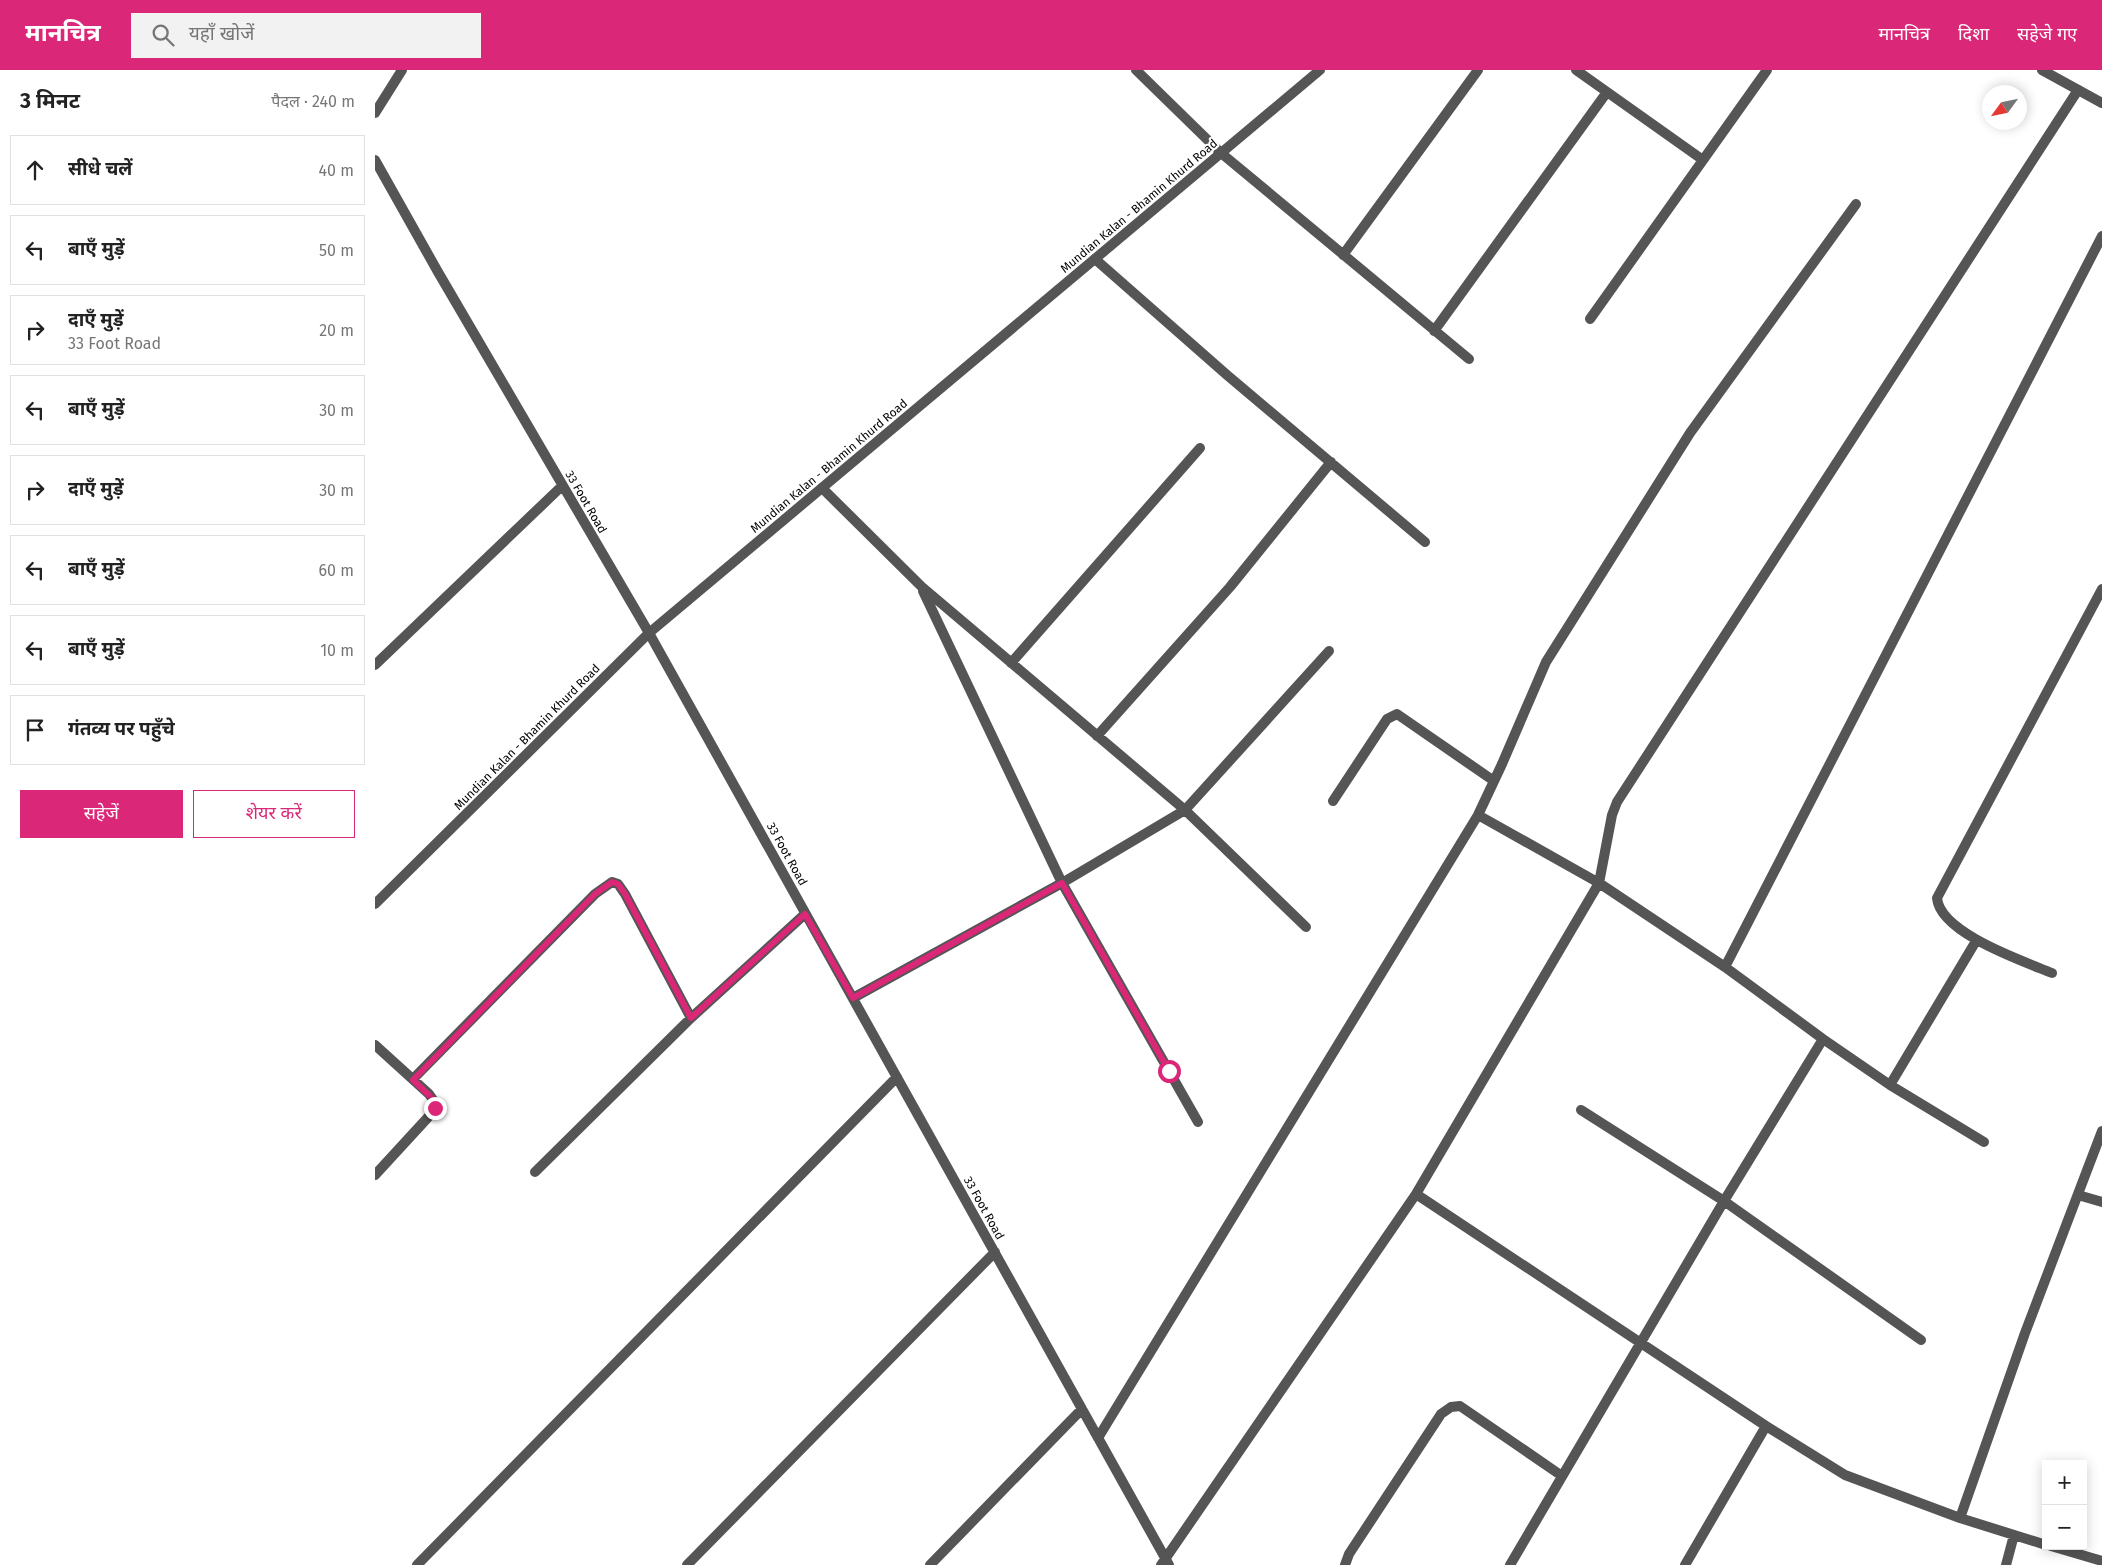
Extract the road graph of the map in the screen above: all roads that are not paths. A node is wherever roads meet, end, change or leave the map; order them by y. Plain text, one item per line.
1 (402, 70) edge
2 (1137, 70) edge
3 (1320, 70) edge
4 (1478, 70) edge
5 (1575, 70) edge
6 (1767, 70) edge
7 (2042, 70) edge
8 (2078, 90) junction
9 (1607, 92) junction
10 (2102, 103) edge
11 (375, 113) edge
12 (1221, 153) junction
13 (375, 160) edge
14 (1703, 160) junction
15 (1856, 204) dead end
16 (2102, 236) edge
17 (1343, 255) junction
18 (1095, 259) junction
19 (1590, 319) dead end
20 (1434, 330) junction
21 (1469, 359) dead end
22 (1200, 448) dead end
23 (1331, 462) junction
24 (562, 486) junction
25 (821, 488) junction
26 (1425, 542) dead end
27 (921, 588) junction
28 (2102, 589) edge
29 (649, 634) junction
30 (1329, 650) dead end
31 (1011, 663) junction
32 (375, 665) edge
33 (1097, 736) junction
34 (1494, 781) junction
35 (1333, 801) dead end
36 (1185, 810) junction
37 (1478, 815) junction
38 (1062, 883) junction
39 (1599, 883) junction
40 (375, 904) edge
41 (805, 914) junction
42 (1306, 927) dead end
43 (1976, 941) junction
44 (1725, 967) junction
45 (2052, 973) dead end
46 (853, 998) junction
47 (691, 1018) junction
48 (1823, 1039) junction
49 (377, 1051) edge
50 (897, 1078) junction
51 (413, 1080) junction
52 (1890, 1085) junction
53 (1581, 1110) dead end
54 (1198, 1122) dead end
55 (2102, 1131) edge
56 (1984, 1142) dead end
57 (535, 1172) dead end
58 (375, 1175) edge
59 (1416, 1194) junction
60 (2078, 1195) junction
61 (1724, 1201) junction
62 (2102, 1202) edge
63 (995, 1252) junction
64 (1921, 1340) dead end
65 (1641, 1342) junction
66 (1082, 1409) junction
67 (1766, 1426) junction
68 (1098, 1438) junction
69 (1563, 1476) junction
70 (1960, 1518) junction
71 (2014, 1535) junction
72 (2042, 1544) edge
73 (2065, 1550) edge
74 (2102, 1561) edge
75 (1165, 1563) edge
76 (417, 1565) edge
77 (687, 1565) edge
78 (929, 1565) edge
79 (1345, 1565) edge
80 (1509, 1565) edge
81 (1685, 1565) edge
82 (2006, 1565) edge

1 - 11 street
2 - 12 street
3 - 12 street, Mundian Kalan - Bhamin Khurd Road
4 - 17 street
5 - 9 street
6 - 14 street
7 - 8 street
8 - 10 street
8 - 39 street
9 - 14 street
9 - 20 street
12 - 17 street
12 - 18 street, Mundian Kalan - Bhamin Khurd Road
13 - 24 street, 33 Foot Road
14 - 19 street
15 - 34 street
16 - 44 street
17 - 20 street
18 - 23 street
18 - 25 street, Mundian Kalan - Bhamin Khurd Road
20 - 21 street
22 - 31 street
23 - 26 street
23 - 33 street
24 - 29 street, 33 Foot Road
24 - 32 street
25 - 27 street
25 - 29 street, Mundian Kalan - Bhamin Khurd Road
27 - 31 street
27 - 38 street
28 - 43 street
29 - 40 street, Mundian Kalan - Bhamin Khurd Road
29 - 41 street, 33 Foot Road
30 - 36 street
31 - 33 street
33 - 36 street
34 - 35 street
34 - 37 street
36 - 38 street
36 - 42 street
37 - 39 street
37 - 68 street
38 - 46 street
38 - 54 street
39 - 44 street
39 - 59 street
41 - 46 street, 33 Foot Road
41 - 47 street
43 - 45 street
43 - 52 street
44 - 48 street
46 - 50 street, 33 Foot Road
47 - 51 street
47 - 57 street
48 - 52 street
48 - 61 street
49 - 51 street
50 - 63 street, 33 Foot Road
50 - 76 street
51 - 58 street
52 - 56 street
53 - 61 street
55 - 60 street
59 - 65 street
59 - 75 street
60 - 62 street
60 - 70 street
61 - 64 street
61 - 65 street
63 - 66 street, 33 Foot Road
63 - 77 street
65 - 67 street
65 - 69 street
66 - 68 street, 33 Foot Road
66 - 78 street
67 - 70 street
67 - 81 street
68 - 75 street, 33 Foot Road
69 - 79 street
69 - 80 street
70 - 71 street
71 - 72 street
71 - 82 street
73 - 74 street

